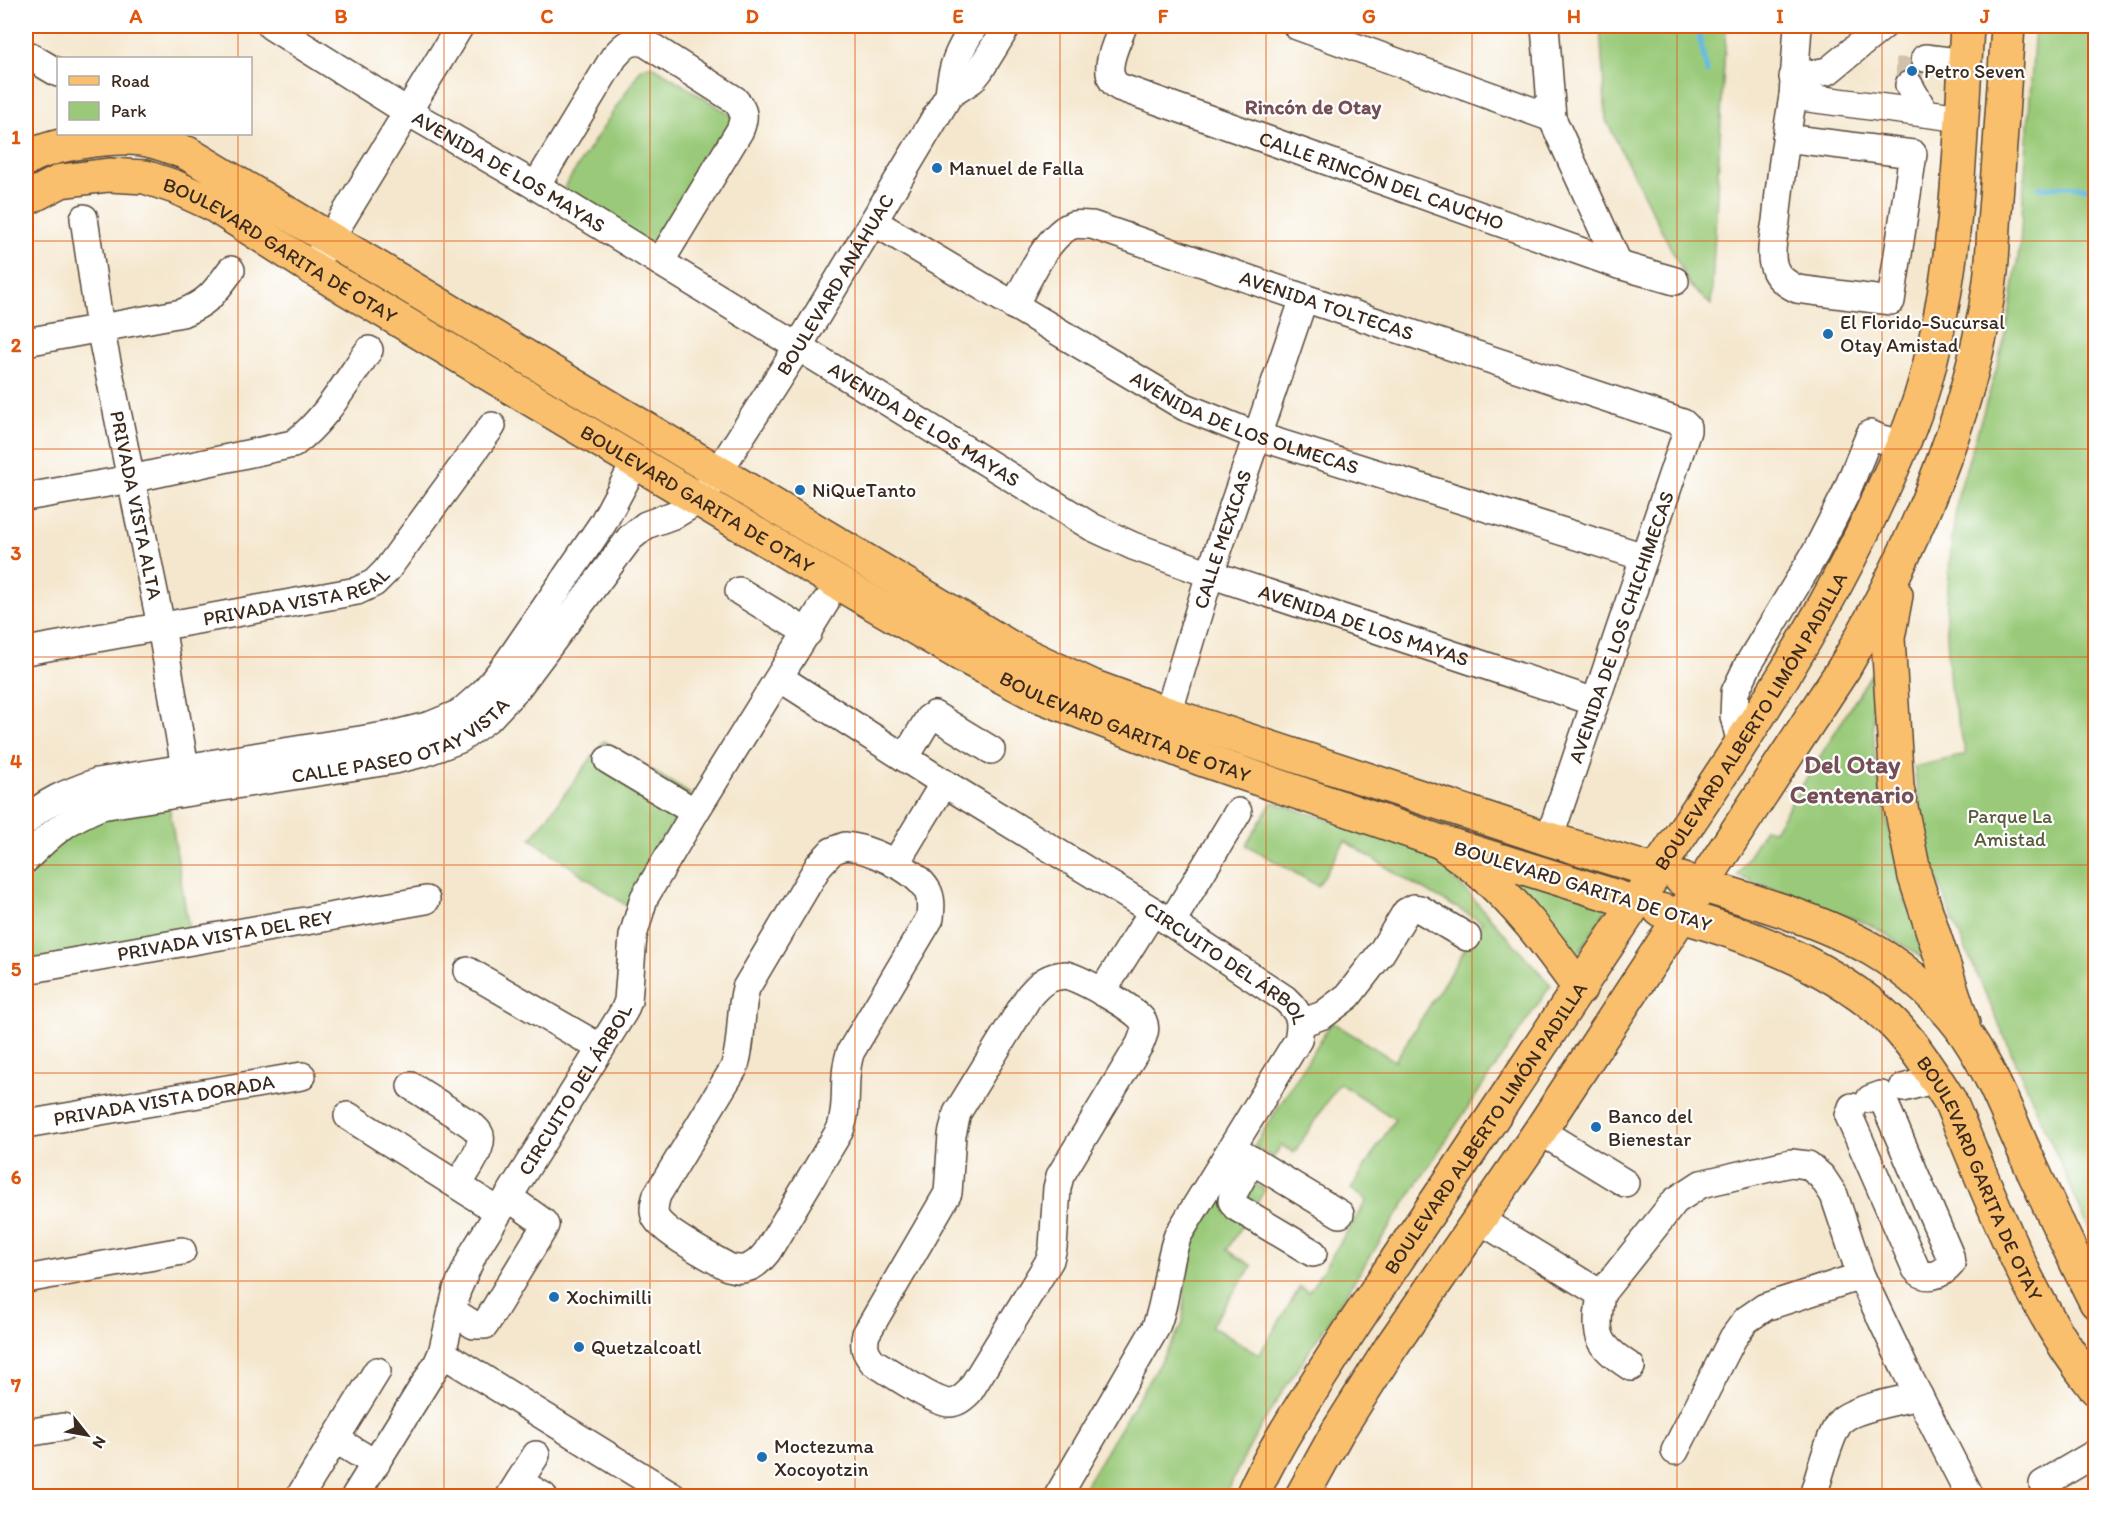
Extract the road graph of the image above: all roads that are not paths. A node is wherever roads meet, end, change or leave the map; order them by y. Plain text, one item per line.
1 (460, 26) edge
2 (974, 26) edge
3 (1007, 26) edge
4 (1123, 26) edge
5 (1297, 26) edge
6 (1545, 26) edge
7 (1798, 26) edge
8 (1882, 26) edge
9 (1967, 26) edge
10 (2008, 26) edge
11 (281, 28) edge
12 (26, 54) edge
13 (1925, 58) dead end
14 (1965, 63) junction
15 (57, 72) edge
16 (1909, 85) tunnel mouth
17 (1793, 86) junction
18 (949, 95) junction
19 (408, 112) junction
20 (1925, 113) junction
21 (1552, 118) junction
22 (1962, 118) junction
23 (2001, 131) junction
24 (125, 136) edge
25 (1786, 138) junction
26 (26, 159) edge
27 (536, 186) junction
28 (26, 199) edge
29 (84, 218) dead end
30 (874, 222) junction
31 (329, 239) junction
32 (660, 262) junction
33 (1619, 265) junction
34 (312, 268) junction
35 (1949, 269) junction
36 (231, 270) dead end
37 (1675, 281) dead end
38 (1304, 298) junction
39 (1014, 306) junction
40 (100, 328) junction
41 (26, 342) edge
42 (798, 347) junction
43 (369, 350) dead end
44 (1676, 420) joint
45 (492, 426) dead end
46 (1257, 436) junction
47 (636, 461) junction
48 (131, 479) junction
49 (709, 486) junction
50 (26, 496) edge
51 (603, 523) junction
52 (1917, 528) junction
53 (630, 538) junction
54 (1644, 557) junction
55 (1210, 574) junction
56 (739, 591) dead end
57 (825, 603) dead end
58 (161, 626) junction
59 (808, 633) junction
60 (26, 651) edge
61 (780, 678) junction
62 (1595, 702) junction
63 (1168, 714) junction
64 (393, 748) junction
65 (991, 750) dead end
66 (905, 758) junction
67 (608, 760) dead end
68 (186, 780) junction
69 (944, 783) junction
70 (695, 812) junction
71 (1238, 812) dead end
72 (27, 817) edge
73 (51, 834) junction
74 (1549, 839) junction
75 (1441, 842) junction
76 (26, 859) edge
77 (895, 864) junction
78 (1657, 872) junction
79 (1702, 886) junction
80 (426, 900) dead end
81 (1636, 903) junction
82 (1681, 915) junction
83 (1162, 917) junction
84 (1467, 937) dead end
85 (26, 970) edge
86 (468, 971) dead end
87 (1580, 989) junction
88 (1102, 992) junction
89 (1301, 1023) junction
90 (1966, 1035) junction
91 (601, 1048) junction
92 (302, 1076) dead end
93 (1991, 1078) junction
94 (411, 1086) dead end
95 (1943, 1090) junction
96 (1878, 1097) junction
97 (348, 1116) dead end
98 (26, 1124) edge
99 (1540, 1131) junction
100 (1242, 1154) junction
101 (1625, 1183) dead end
102 (458, 1185) junction
103 (503, 1204) junction
104 (1340, 1214) dead end
105 (1478, 1219) junction
106 (182, 1251) dead end
107 (1313, 1253) dead end
108 (1861, 1276) junction
109 (26, 1279) edge
110 (1601, 1294) junction
111 (2096, 1302) edge
112 (452, 1311) junction
113 (442, 1353) junction
114 (1631, 1367) dead end
115 (377, 1371) dead end
116 (2096, 1389) edge
117 (1919, 1396) junction
118 (63, 1427) dead end
119 (26, 1433) edge
120 (335, 1439) junction
121 (1675, 1451) dead end
122 (2096, 1453) edge
123 (536, 1455) dead end
124 (376, 1464) junction
125 (2043, 1484) dead end
126 (515, 1489) edge
127 (300, 1497) edge
128 (355, 1497) edge
129 (543, 1497) edge
130 (673, 1497) edge
131 (1058, 1497) edge
132 (1252, 1497) edge
133 (1302, 1497) edge
134 (1813, 1497) edge
135 (1971, 1497) edge

1 - 19 street
2 - 18 street, BOULEVARD ANÁHUAC
3 - 18 street, BOULEVARD ANÁHUAC
4 - 33 street, CALLE RINCÓN DEL CAUCHO
5 - 21 street
6 - 21 street
7 - 17 street
8 - 17 street
9 - 14 main road, BOULEVARD ALBERTO LIMÓN PADILLA
10 - 23 main road
11 - 19 street, AVENIDA DE LOS MAYAS
12 - 15 street
13 - 14 street
14 - 22 main road, BOULEVARD ALBERTO LIMÓN PADILLA
14 - 23 main road
16 - 20 street
17 - 20 street
17 - 25 street
18 - 30 street, BOULEVARD ANÁHUAC
19 - 27 street, AVENIDA DE LOS MAYAS
19 - 31 street
20 - 22 street
21 - 33 street
22 - 35 main road, BOULEVARD ALBERTO LIMÓN PADILLA
23 - 52 main road
24 - 26 main road, BOULEVARD GARITA DE OTAY
24 - 31 main road, BOULEVARD GARITA DE OTAY
25 - 25 street
27 - 32 street, AVENIDA DE LOS MAYAS
27 - 32 street
28 - 34 main road, BOULEVARD GARITA DE OTAY
29 - 40 street, PRIVADA VISTA ALTA
30 - 39 street, AVENIDA DE LOS OLMECAS
30 - 42 street, BOULEVARD ANÁHUAC
31 - 34 street
31 - 49 main road, BOULEVARD GARITA DE OTAY
32 - 42 street, AVENIDA DE LOS MAYAS
33 - 37 street, CALLE RINCÓN DEL CAUCHO
34 - 47 main road, BOULEVARD GARITA DE OTAY
35 - 52 main road
35 - 78 main road, BOULEVARD ALBERTO LIMÓN PADILLA
36 - 40 street
38 - 39 street, AVENIDA TOLTECAS
38 - 44 street, AVENIDA TOLTECAS
38 - 46 street, CALLE MEXICAS
39 - 46 street, AVENIDA DE LOS OLMECAS
40 - 41 street
40 - 48 street, PRIVADA VISTA ALTA
42 - 49 street, BOULEVARD ANÁHUAC
42 - 55 street, AVENIDA DE LOS MAYAS
43 - 48 street
44 - 54 street, AVENIDA DE LOS CHICHIMECAS
45 - 58 street, PRIVADA VISTA REAL
46 - 54 street, AVENIDA DE LOS OLMECAS
46 - 55 street, CALLE MEXICAS
47 - 49 main road, BOULEVARD GARITA DE OTAY
47 - 51 street, CALLE PASEO OTAY VISTA
48 - 50 street
48 - 58 street, PRIVADA VISTA ALTA
49 - 53 street, CALLE PASEO OTAY VISTA
49 - 63 main road, BOULEVARD GARITA DE OTAY
49 - 75 main road, BOULEVARD GARITA DE OTAY
51 - 53 street
51 - 64 street, CALLE PASEO OTAY VISTA
52 - 79 main road
52 - 90 main road
53 - 64 street, CALLE PASEO OTAY VISTA
54 - 62 street, AVENIDA DE LOS CHICHIMECAS
55 - 62 street, AVENIDA DE LOS MAYAS
55 - 63 street, CALLE MEXICAS
56 - 59 street
57 - 59 street, CIRCUITO DEL ÁRBOL
58 - 60 street, PRIVADA VISTA REAL
58 - 68 street, PRIVADA VISTA ALTA
59 - 61 street, CIRCUITO DEL ÁRBOL
61 - 66 street, CIRCUITO DEL ÁRBOL
61 - 70 street, CIRCUITO DEL ÁRBOL
62 - 74 street, AVENIDA DE LOS CHICHIMECAS
63 - 74 main road, BOULEVARD GARITA DE OTAY
64 - 68 street, CALLE PASEO OTAY VISTA
65 - 66 street
66 - 69 street, CIRCUITO DEL ÁRBOL
67 - 70 street
68 - 72 street, CALLE PASEO OTAY VISTA
68 - 73 street, CALLE PASEO OTAY VISTA
69 - 77 street
69 - 83 street, CIRCUITO DEL ÁRBOL
70 - 91 street, CIRCUITO DEL ÁRBOL
71 - 83 street
72 - 73 street
73 - 76 street, CALLE PASEO OTAY VISTA
74 - 78 main road, BOULEVARD GARITA DE OTAY
75 - 81 main road, BOULEVARD GARITA DE OTAY
75 - 87 main road
77 - 77 street
78 - 79 main road, BOULEVARD GARITA DE OTAY
78 - 81 main road, BOULEVARD ALBERTO LIMÓN PADILLA
79 - 82 main road
79 - 90 main road, BOULEVARD GARITA DE OTAY
80 - 85 street, PRIVADA VISTA DEL REY
81 - 82 main road, BOULEVARD GARITA DE OTAY
81 - 87 main road, BOULEVARD ALBERTO LIMÓN PADILLA
82 - 95 main road, BOULEVARD GARITA DE OTAY
82 - 99 main road
83 - 88 street
83 - 89 street, CIRCUITO DEL ÁRBOL
84 - 89 street
86 - 91 street
87 - 132 main road, BOULEVARD ALBERTO LIMÓN PADILLA
88 - 88 street
89 - 100 street, CIRCUITO DEL ÁRBOL
90 - 93 main road, BOULEVARD GARITA DE OTAY
91 - 103 street, CIRCUITO DEL ÁRBOL
92 - 98 street, PRIVADA VISTA DORADA
93 - 95 main road
93 - 111 main road, BOULEVARD GARITA DE OTAY
94 - 102 street
95 - 96 street
95 - 116 main road, BOULEVARD GARITA DE OTAY
96 - 96 street
97 - 102 street
99 - 101 street
99 - 105 main road
100 - 104 street
100 - 107 street
100 - 131 street, CIRCUITO DEL ÁRBOL
102 - 103 street
103 - 112 street, CIRCUITO DEL ÁRBOL
103 - 112 street
105 - 110 street
105 - 133 main road
106 - 109 street
108 - 110 street
108 - 117 street
108 - 121 street
110 - 114 street
112 - 113 street, CIRCUITO DEL ÁRBOL
113 - 124 street, CIRCUITO DEL ÁRBOL
113 - 130 street
115 - 120 street
117 - 134 street
117 - 135 street
118 - 119 street
120 - 124 street
120 - 127 street
122 - 125 street
123 - 126 street
124 - 128 street, CIRCUITO DEL ÁRBOL
126 - 129 street

